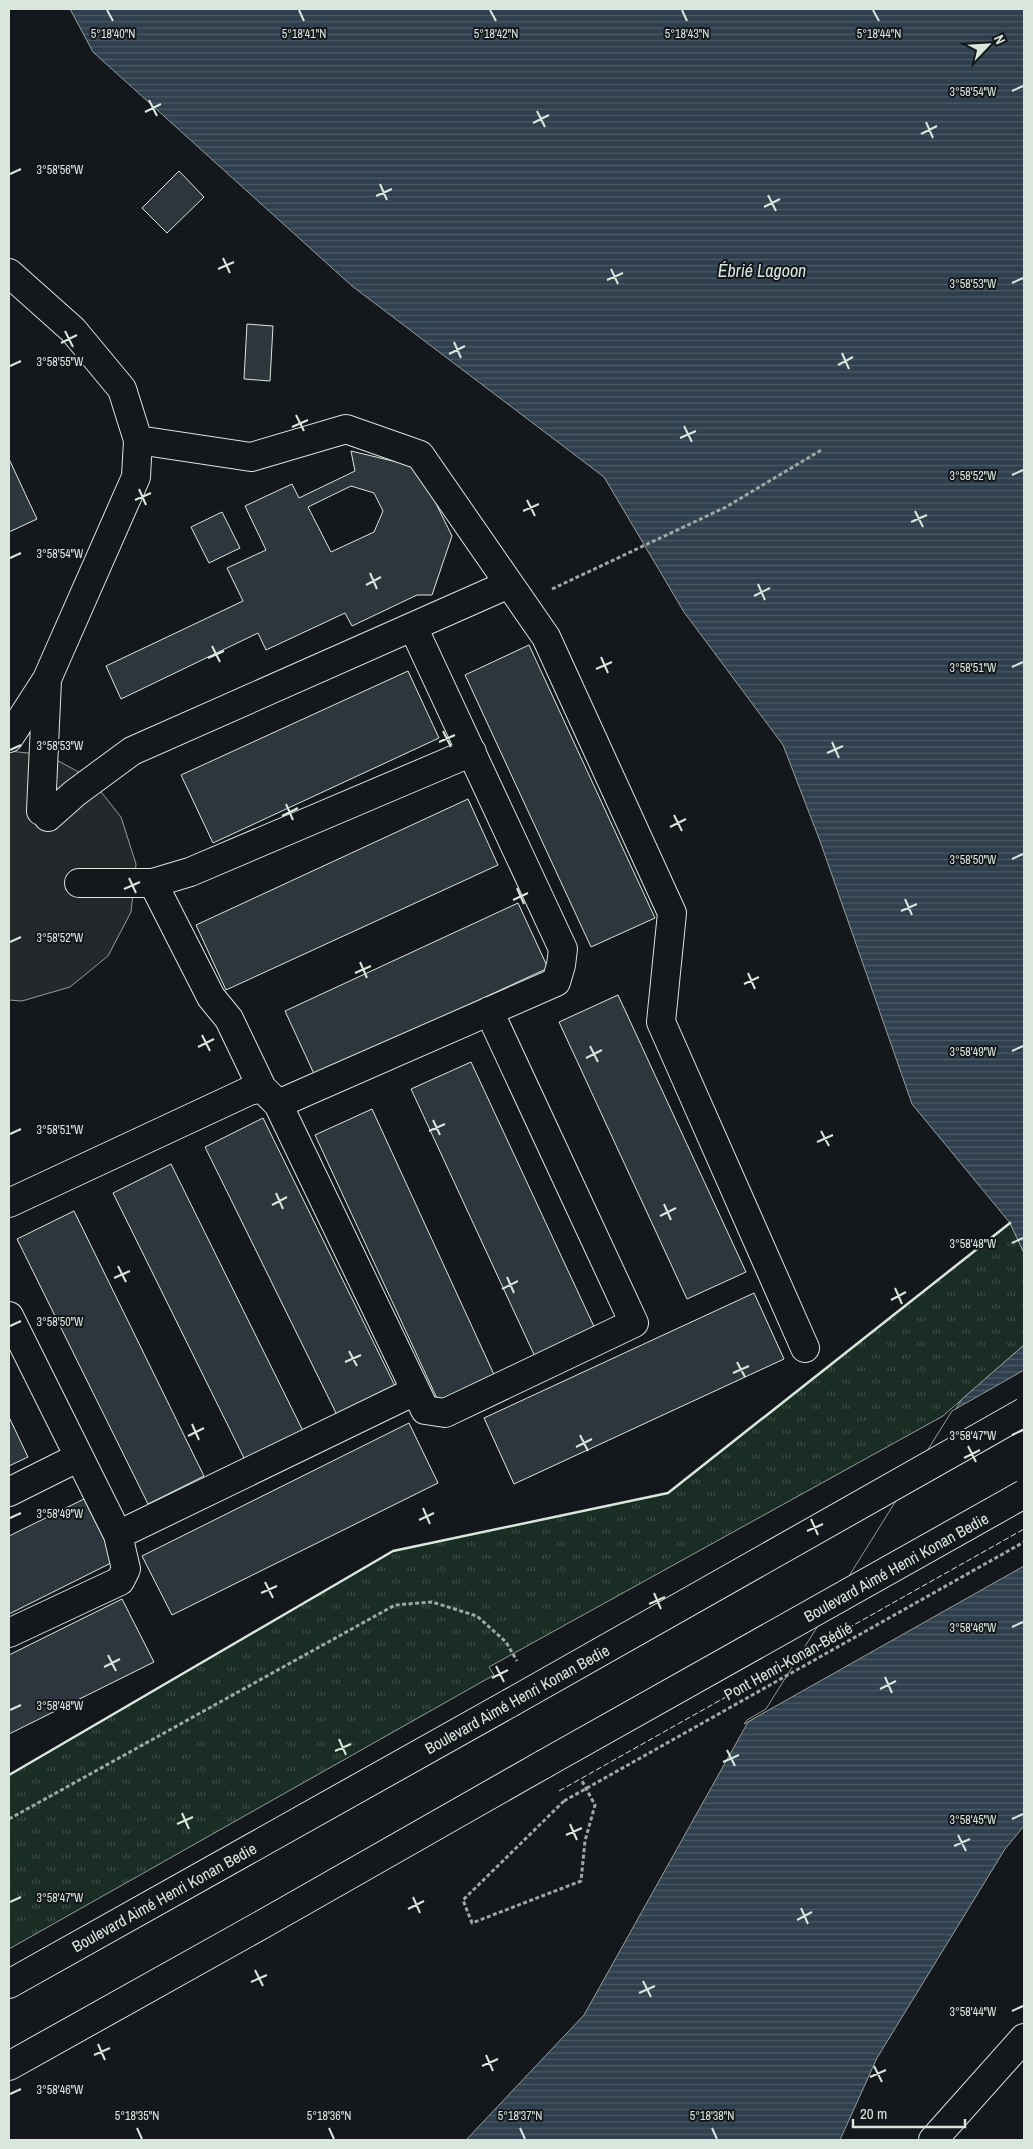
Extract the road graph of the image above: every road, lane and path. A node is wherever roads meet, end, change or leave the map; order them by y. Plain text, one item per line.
1 (9, 273) edge
2 (138, 440) junction
3 (823, 449) dead end
4 (516, 594) junction
5 (413, 627) junction
6 (47, 679) junction
7 (9, 738) edge
8 (472, 752) junction
9 (79, 883) dead end
10 (153, 883) junction
11 (489, 1011) junction
12 (270, 1096) junction
13 (9, 1203) edge
14 (9, 1316) edge
15 (805, 1348) dead end
16 (415, 1391) junction
17 (1024, 1412) edge
18 (79, 1457) junction
19 (9, 1492) edge
20 (1024, 1494) edge
21 (118, 1535) junction
22 (1024, 1542) edge
23 (9, 1633) edge
24 (506, 1642) dead end
25 (595, 1805) dead end
26 (9, 1819) edge
27 (9, 1984) edge
28 (1024, 2038) edge
29 (9, 2066) edge
30 (933, 2140) edge

1 - 2 main road
2 - 4 main road
2 - 6 main road
3 - 4 path
4 - 5 main road
4 - 15 main road
5 - 6 main road
5 - 8 main road
6 - 7 main road
8 - 10 main road
8 - 11 main road
9 - 10 main road
10 - 12 main road
11 - 12 main road
11 - 16 main road
12 - 13 main road
12 - 16 main road
14 - 18 main road
16 - 21 main road
17 - 27 main road, Boulevard Aimé Henri Konan Bedie, bridge
18 - 19 main road
18 - 21 main road
20 - 29 main road, Boulevard Aimé Henri Konan Bedie, bridge
21 - 23 main road
22 - 25 path, Pont Henri-Konan-Bédié, bridge
24 - 26 path
28 - 30 main road

